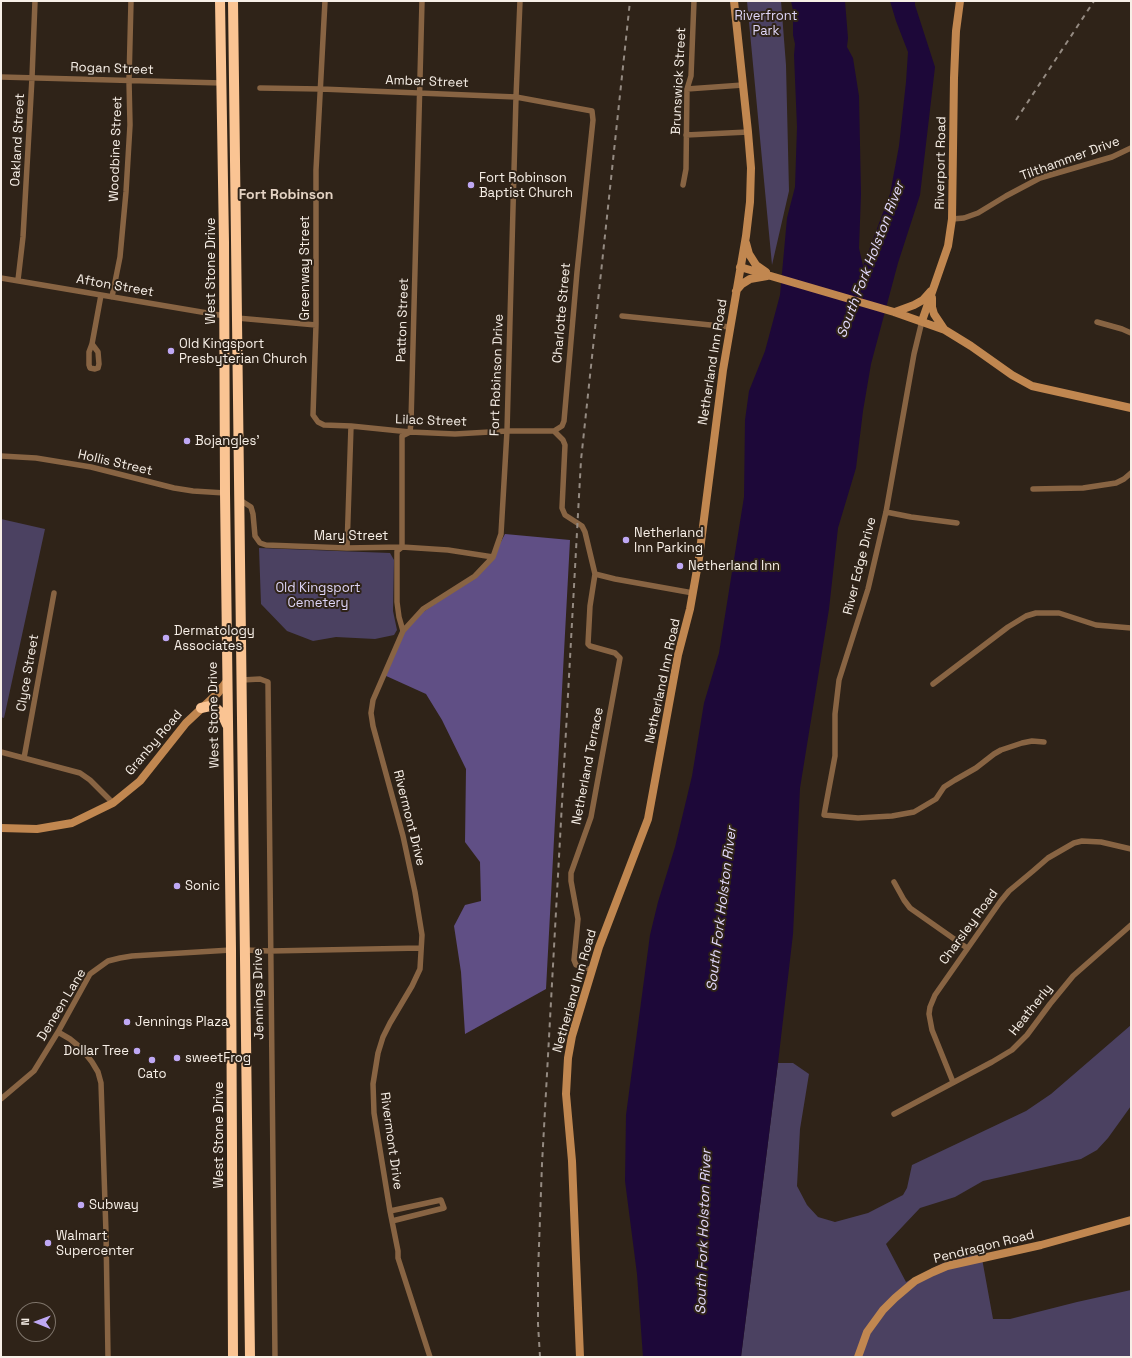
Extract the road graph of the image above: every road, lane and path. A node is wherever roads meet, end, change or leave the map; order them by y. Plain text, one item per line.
1 (35, 1) edge
2 (131, 1) edge
3 (220, 1) edge
4 (233, 1) edge
5 (325, 1) edge
6 (422, 1) edge
7 (520, 1) edge
8 (694, 1) edge
9 (734, 1) edge
10 (960, 1) edge
11 (1, 77) edge
12 (32, 78) junction
13 (129, 80) junction
14 (222, 83) junction
15 (235, 83) junction
16 (743, 85) junction
17 (260, 88) dead end
18 (321, 89) junction
19 (687, 89) junction
20 (420, 92) junction
21 (516, 97) junction
22 (592, 111) joint
23 (748, 132) junction
24 (686, 135) junction
25 (1131, 148) edge
26 (682, 185) dead end
27 (952, 219) junction
28 (746, 236) junction
29 (740, 267) junction
30 (763, 273) junction
31 (1, 278) edge
32 (18, 280) junction
33 (935, 285) junction
34 (736, 291) junction
35 (101, 295) junction
36 (112, 297) junction
37 (894, 312) junction
38 (225, 316) junction
39 (622, 316) dead end
40 (237, 318) junction
41 (922, 321) junction
42 (1097, 322) dead end
43 (316, 325) junction
44 (730, 327) junction
45 (945, 330) junction
46 (1131, 333) edge
47 (92, 344) dead end
48 (238, 380) junction
49 (224, 391) junction
50 (1131, 408) edge
51 (313, 415) joint
52 (351, 426) junction
53 (507, 431) junction
54 (554, 431) junction
55 (410, 432) junction
56 (1, 456) edge
57 (1131, 473) edge
58 (1033, 488) dead end
59 (224, 493) junction
60 (240, 500) junction
61 (886, 512) junction
62 (957, 523) dead end
63 (402, 547) junction
64 (347, 548) junction
65 (492, 557) junction
66 (595, 574) junction
67 (54, 593) dead end
68 (693, 593) junction
69 (1131, 628) edge
70 (403, 631) junction
71 (242, 680) junction
72 (227, 681) junction
73 (933, 684) dead end
74 (373, 700) joint
75 (201, 708) junction
76 (228, 728) junction
77 (1044, 742) dead end
78 (1, 752) edge
79 (24, 758) junction
80 (113, 803) junction
81 (1, 828) edge
82 (1131, 849) edge
83 (894, 882) dead end
84 (1131, 925) edge
85 (421, 948) junction
86 (967, 948) junction
87 (231, 950) junction
88 (245, 950) junction
89 (270, 951) junction
90 (592, 970) junction
91 (58, 1032) junction
92 (953, 1082) junction
93 (1, 1099) edge
94 (894, 1114) dead end
95 (390, 1211) junction
96 (1131, 1220) edge
97 (392, 1221) junction
98 (108, 1356) edge
99 (233, 1357) edge
100 (250, 1357) edge
101 (275, 1357) edge
102 (430, 1357) edge
103 (580, 1357) edge
104 (858, 1357) edge

1 - 12 street, Oakland Street
2 - 13 street, Woodbine Street
3 - 14 highway, West Stone Drive
4 - 15 highway, West Stone Drive
5 - 18 street, Greenway Street
6 - 20 street, Patton Street
7 - 21 street, Fort Robinson Drive
8 - 19 street, Brunswick Street
9 - 16 main road, Netherland Inn Road
10 - 27 main road, Riverport Road
11 - 12 street, Rogan Street
12 - 13 street, Rogan Street
12 - 32 street, Oakland Street
13 - 14 street, Rogan Street
13 - 36 street, Woodbine Street
14 - 15 highway
14 - 38 highway, West Stone Drive
15 - 40 highway, West Stone Drive
16 - 19 street
16 - 23 main road, Netherland Inn Road
17 - 18 street, Amber Street
18 - 20 street, Amber Street
18 - 43 street, Greenway Street
19 - 24 street, Brunswick Street
20 - 21 street, Amber Street
20 - 55 street, Patton Street
21 - 22 street, Amber Street
21 - 53 street, Fort Robinson Drive
22 - 54 street, Charlotte Street
23 - 24 street
23 - 28 main road, Netherland Inn Road
24 - 26 street, Brunswick Street
25 - 27 street, Tilthammer Drive
27 - 33 main road, Riverport Road
28 - 29 main road, Netherland Inn Road
28 - 30 main road
29 - 30 main road
29 - 34 main road, Netherland Inn Road
30 - 34 main road
30 - 37 main road
31 - 32 street, Afton Street
32 - 35 street, Afton Street
33 - 37 main road
33 - 41 main road, Riverport Road
33 - 45 main road
34 - 44 main road, Netherland Inn Road
35 - 36 street, Afton Street
35 - 47 street
36 - 38 street, Afton Street
37 - 41 main road
38 - 40 highway
38 - 49 highway, West Stone Drive
39 - 44 street
40 - 43 street
40 - 48 highway, West Stone Drive
41 - 45 main road
41 - 61 street, River Edge Drive
42 - 46 street
43 - 51 street, Greenway Street
44 - 68 main road, Netherland Inn Road
45 - 50 main road
48 - 49 highway
48 - 60 highway, West Stone Drive
49 - 59 highway, West Stone Drive
51 - 52 street, Lilac Street
52 - 55 street, Lilac Street
52 - 64 street
53 - 54 street, Lilac Street
53 - 55 street, Lilac Street
53 - 65 street, Fort Robinson Drive
54 - 66 street
55 - 63 street, Patton Street
56 - 59 street, Hollis Street
57 - 58 street
59 - 60 highway
59 - 72 highway, West Stone Drive
60 - 64 street, Mary Street
60 - 71 highway, West Stone Drive
61 - 62 street
61 - 77 street, River Edge Drive
63 - 64 street, Mary Street
63 - 65 street, Mary Street
63 - 70 street, Patton Street
65 - 70 street, Fort Robinson Drive
66 - 68 street
66 - 90 street, Netherland Terrace
67 - 79 street, Clyce Street
68 - 90 main road, Netherland Inn Road
69 - 73 street
70 - 74 street, Fort Robinson Drive
71 - 72 highway
71 - 88 highway, West Stone Drive
71 - 89 street, Jennings Drive
72 - 75 main road, Granby Road
72 - 76 highway, West Stone Drive
74 - 85 street, Rivermont Drive
75 - 76 highway
75 - 80 main road, Granby Road
76 - 87 highway, West Stone Drive
78 - 79 street
79 - 80 street
80 - 81 main road, Granby Road
82 - 86 street, Charsley Road
83 - 86 street
84 - 92 street, Heatherly
85 - 89 street
85 - 95 street, Rivermont Drive
86 - 92 street, Charsley Road
87 - 88 highway
87 - 91 street, Deneen Lane
87 - 99 highway, West Stone Drive
88 - 89 street
88 - 100 highway, West Stone Drive
89 - 101 street, Jennings Drive
90 - 103 main road, Netherland Inn Road
91 - 93 street, Deneen Lane
91 - 98 street
92 - 94 street, Heatherly
95 - 97 street, Rivermont Drive
95 - 97 street
96 - 104 main road, Pendragon Road
97 - 102 street, Rivermont Drive

